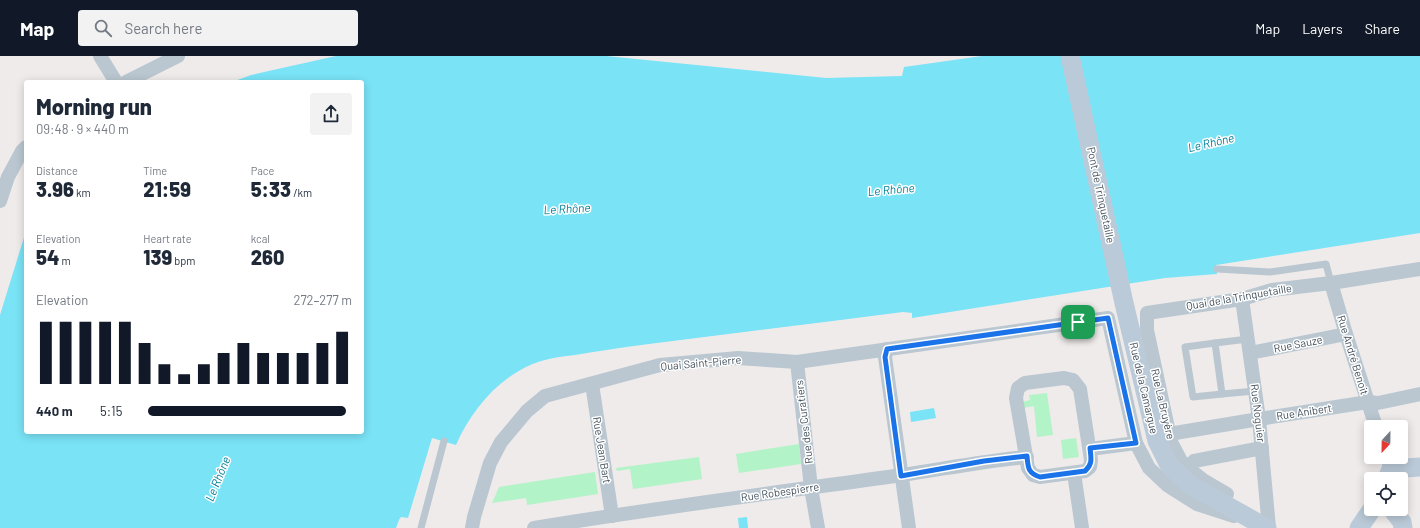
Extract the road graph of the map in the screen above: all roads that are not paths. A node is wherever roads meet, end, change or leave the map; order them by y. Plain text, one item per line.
1 (100, 56) edge
2 (178, 56) edge
3 (1070, 56) edge
4 (115, 80) edge
5 (130, 80) edge
6 (24, 149) edge
7 (4, 175) edge
8 (0, 200) edge
9 (1420, 269) edge
10 (1216, 270) dead end
11 (1331, 283) junction
12 (1242, 299) junction
13 (1147, 313) joint
14 (1346, 334) junction
15 (1132, 335) joint
16 (1248, 339) junction
17 (1215, 343) junction
18 (887, 349) junction
19 (1250, 353) junction
20 (797, 362) junction
21 (592, 384) junction
22 (1255, 391) junction
23 (1222, 394) junction
24 (1420, 394) edge
25 (1368, 402) junction
26 (1259, 419) junction
27 (1374, 420) edge
28 (1169, 434) junction
29 (444, 441) dead end
30 (1136, 443) junction
31 (1090, 448) junction
32 (1262, 448) junction
33 (1027, 456) junction
34 (1420, 467) edge
35 (1188, 468) junction
36 (1388, 468) edge
37 (1074, 473) junction
38 (901, 476) junction
39 (811, 488) junction
40 (1227, 494) dead end
41 (612, 516) junction
42 (1367, 516) edge
43 (1397, 516) edge
44 (1261, 526) edge
45 (421, 528) edge
46 (472, 528) edge
47 (534, 528) edge
48 (818, 528) edge
49 (909, 528) edge
50 (1082, 528) edge
51 (1359, 528) edge
52 (1403, 528) edge

1 - 4 street
2 - 5 street
3 - 15 main road, Pont de Trinquetaille
6 - 7 street
7 - 8 street
9 - 11 street, Quai de la Trinquetaille
10 - 11 lane
11 - 12 street, Quai de la Trinquetaille
11 - 14 street, Rue André Benoit
12 - 13 street, Quai de la Trinquetaille
12 - 16 street, Rue Noguier
13 - 28 street, Rue La Bruyère
14 - 19 street, Rue Sauze
14 - 25 street, Rue André Benoit
15 - 44 main road, Rue de la Camargue
16 - 17 lane
16 - 19 street, Rue Noguier
17 - 23 lane
17 - 23 lane
18 - 20 street, Quai Saint-Pierre
18 - 30 street, Quai Saint-Pierre
18 - 38 street
19 - 22 street, Rue Noguier
20 - 21 street, Quai Saint-Pierre
20 - 39 street, Rue des Curatiers
21 - 41 street, Rue Jean Bart
21 - 46 street, Quai Saint-Pierre
22 - 23 lane
22 - 26 street, Rue Noguier
24 - 25 street, Rue Anibert
25 - 26 street, Rue Anibert
25 - 27 street, Rue André Benoit
26 - 28 street, Rue Anibert
26 - 32 street, Rue Noguier
28 - 35 street, Rue La Bruyère
29 - 45 lane
30 - 31 street
30 - 44 street
31 - 33 street
31 - 37 street
32 - 35 street
32 - 44 street, Rue Noguier
33 - 37 street
33 - 38 street, Rue Robespierre
34 - 36 main road
35 - 40 street, Rue La Bruyère
37 - 50 street
38 - 39 street, Rue Robespierre
38 - 49 street
39 - 41 street, Rue Robespierre
39 - 48 street, Rue des Curatiers
41 - 47 street, Rue Robespierre
42 - 51 main road
43 - 52 main road

